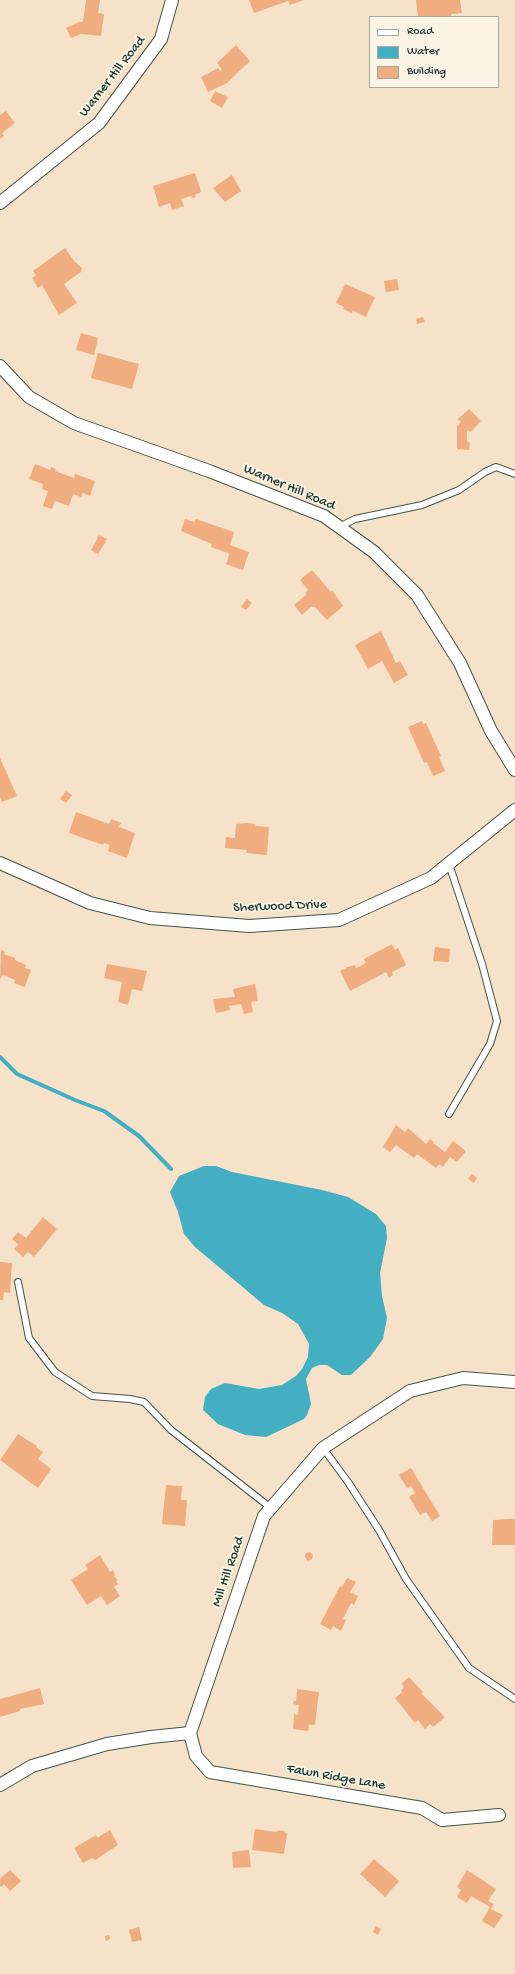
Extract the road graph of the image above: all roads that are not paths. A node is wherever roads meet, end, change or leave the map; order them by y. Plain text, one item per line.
1 (172, 0) edge
2 (0, 203) edge
3 (0, 366) edge
4 (515, 474) edge
5 (339, 526) junction
6 (515, 770) edge
7 (515, 810) edge
8 (0, 863) edge
9 (449, 864) junction
10 (449, 1114) dead end
11 (18, 1282) dead end
12 (515, 1382) edge
13 (323, 1448) junction
14 (271, 1508) junction
15 (515, 1699) edge
16 (190, 1733) junction
17 (0, 1785) edge
18 (499, 1815) dead end

1 - 2 street, Warner Hill Road
3 - 5 street, Warner Hill Road
4 - 5 lane
5 - 6 street, Warner Hill Road
7 - 9 street, Sherwood Drive
8 - 9 street, Sherwood Drive
9 - 10 lane
11 - 14 lane
12 - 13 street, Mill Hill Road
13 - 14 street, Mill Hill Road
13 - 15 lane
14 - 16 street, Mill Hill Road
16 - 17 street
16 - 18 street, Fawn Ridge Lane

